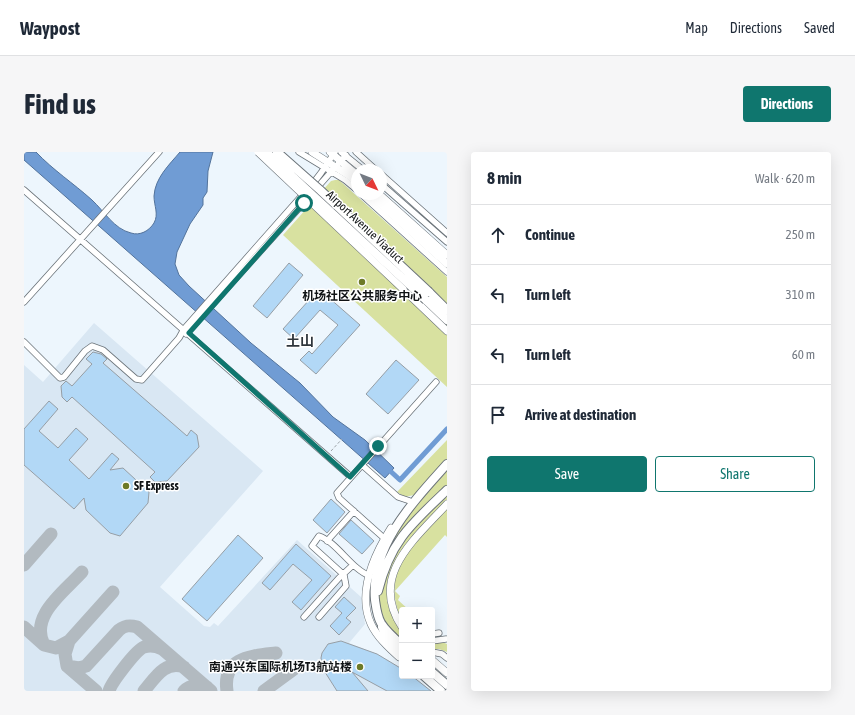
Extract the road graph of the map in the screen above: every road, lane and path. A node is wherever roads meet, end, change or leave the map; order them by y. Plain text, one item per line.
1 (159, 152) edge
2 (258, 152) edge
3 (266, 152) edge
4 (277, 152) edge
5 (299, 152) edge
6 (312, 152) edge
7 (356, 152) edge
8 (333, 153) edge
9 (339, 161) edge
10 (326, 164) junction
11 (369, 164) edge
12 (351, 165) edge
13 (351, 170) edge
14 (351, 176) edge
15 (387, 179) edge
16 (351, 180) edge
17 (387, 189) edge
18 (24, 190) edge
19 (368, 200) edge
20 (376, 200) edge
21 (385, 200) edge
22 (447, 233) edge
23 (81, 240) junction
24 (447, 242) edge
25 (447, 255) edge
26 (447, 264) edge
27 (447, 272) edge
28 (24, 302) edge
29 (447, 310) edge
30 (447, 320) edge
31 (186, 331) junction
32 (447, 331) edge
33 (24, 342) edge
34 (436, 382) dead end
35 (342, 439) dead end
36 (331, 451) dead end
37 (447, 460) edge
38 (363, 464) junction
39 (447, 464) edge
40 (350, 477) junction
41 (447, 490) edge
42 (410, 501) junction
43 (447, 504) edge
44 (354, 511) junction
45 (384, 539) junction
46 (327, 541) junction
47 (353, 565) junction
48 (344, 575) junction
49 (370, 576) junction
50 (375, 601) junction
51 (304, 617) dead end
52 (319, 617) dead end
53 (399, 621) edge
54 (381, 623) junction
55 (400, 643) edge
56 (435, 653) edge
57 (399, 654) edge
58 (399, 655) edge
59 (447, 658) edge
60 (435, 663) edge
61 (447, 673) edge
62 (435, 675) edge
63 (424, 679) edge
64 (427, 679) edge
65 (447, 685) edge
66 (438, 691) edge
67 (441, 691) edge

1 - 23 street
2 - 32 main road, bridge
3 - 30 highway, Airport Avenue Viaduct, bridge
4 - 29 highway, bridge
5 - 10 street
6 - 10 main road
7 - 11 street
8 - 9 main road
8 - 10 street
9 - 10 main road
9 - 12 street
9 - 13 main road
9 - 14 main road
9 - 16 street
9 - 31 street
10 - 31 street
15 - 22 street
17 - 24 street
18 - 23 street
19 - 27 street
20 - 26 main road
21 - 25 main road
23 - 28 street
23 - 31 street
31 - 33 street
31 - 40 street
34 - 38 street
35 - 36 path
37 - 42 main road
38 - 40 street
38 - 42 street
39 - 50 highway
40 - 44 street
41 - 50 highway
42 - 45 main road
43 - 53 main road
44 - 45 street
44 - 46 street
45 - 49 main road
46 - 47 street
46 - 48 street
47 - 48 street
47 - 49 street
48 - 51 street
48 - 52 street
49 - 58 main road
50 - 54 highway
54 - 55 highway
54 - 57 highway
56 - 59 street
60 - 61 main road
62 - 65 highway
63 - 66 main road
64 - 67 highway

